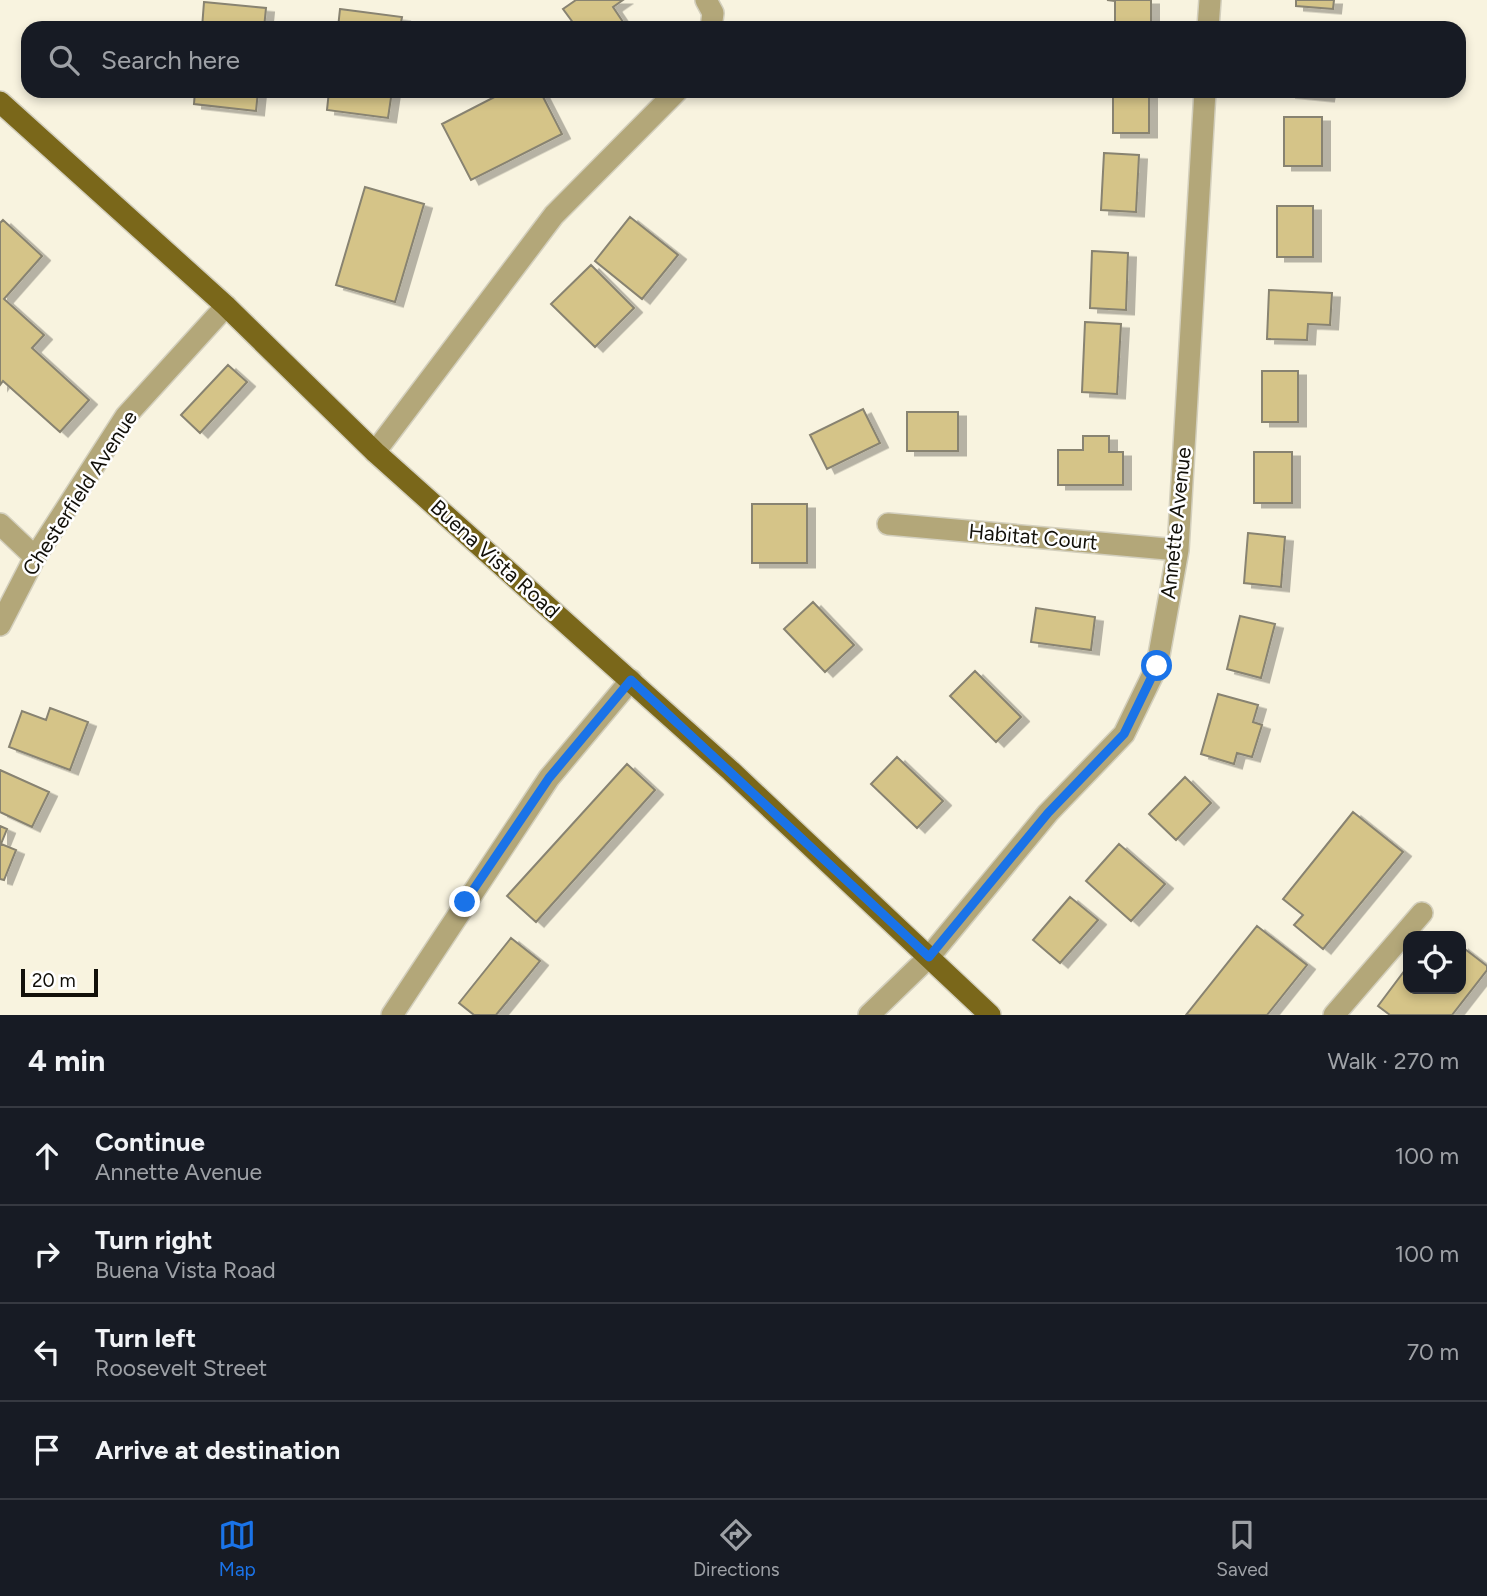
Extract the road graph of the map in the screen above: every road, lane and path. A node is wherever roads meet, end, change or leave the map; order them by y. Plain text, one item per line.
1 (706, 0) edge
2 (1210, 0) edge
3 (712, 21) edge
4 (1208, 21) edge
5 (670, 98) edge
6 (1205, 98) edge
7 (0, 102) edge
8 (226, 306) junction
9 (375, 452) junction
10 (0, 524) edge
11 (888, 524) dead end
12 (1178, 550) junction
13 (35, 557) junction
14 (0, 625) edge
15 (631, 680) junction
16 (1422, 912) dead end
17 (929, 957) junction
18 (393, 1015) edge
19 (869, 1015) edge
20 (990, 1015) edge
21 (1334, 1015) edge

1 - 3 street
2 - 4 street
5 - 9 street
6 - 12 street, Annette Avenue
7 - 8 main road, Buena Vista Road
8 - 9 main road, Buena Vista Road
8 - 13 street, Chesterfield Avenue
9 - 15 main road, Buena Vista Road
10 - 13 street
11 - 12 street, Habitat Court
12 - 17 street, Annette Avenue
13 - 14 street, Chesterfield Avenue
15 - 17 main road, Buena Vista Road
15 - 18 street
16 - 21 street
17 - 19 street, Annette Avenue
17 - 20 main road, Buena Vista Road

